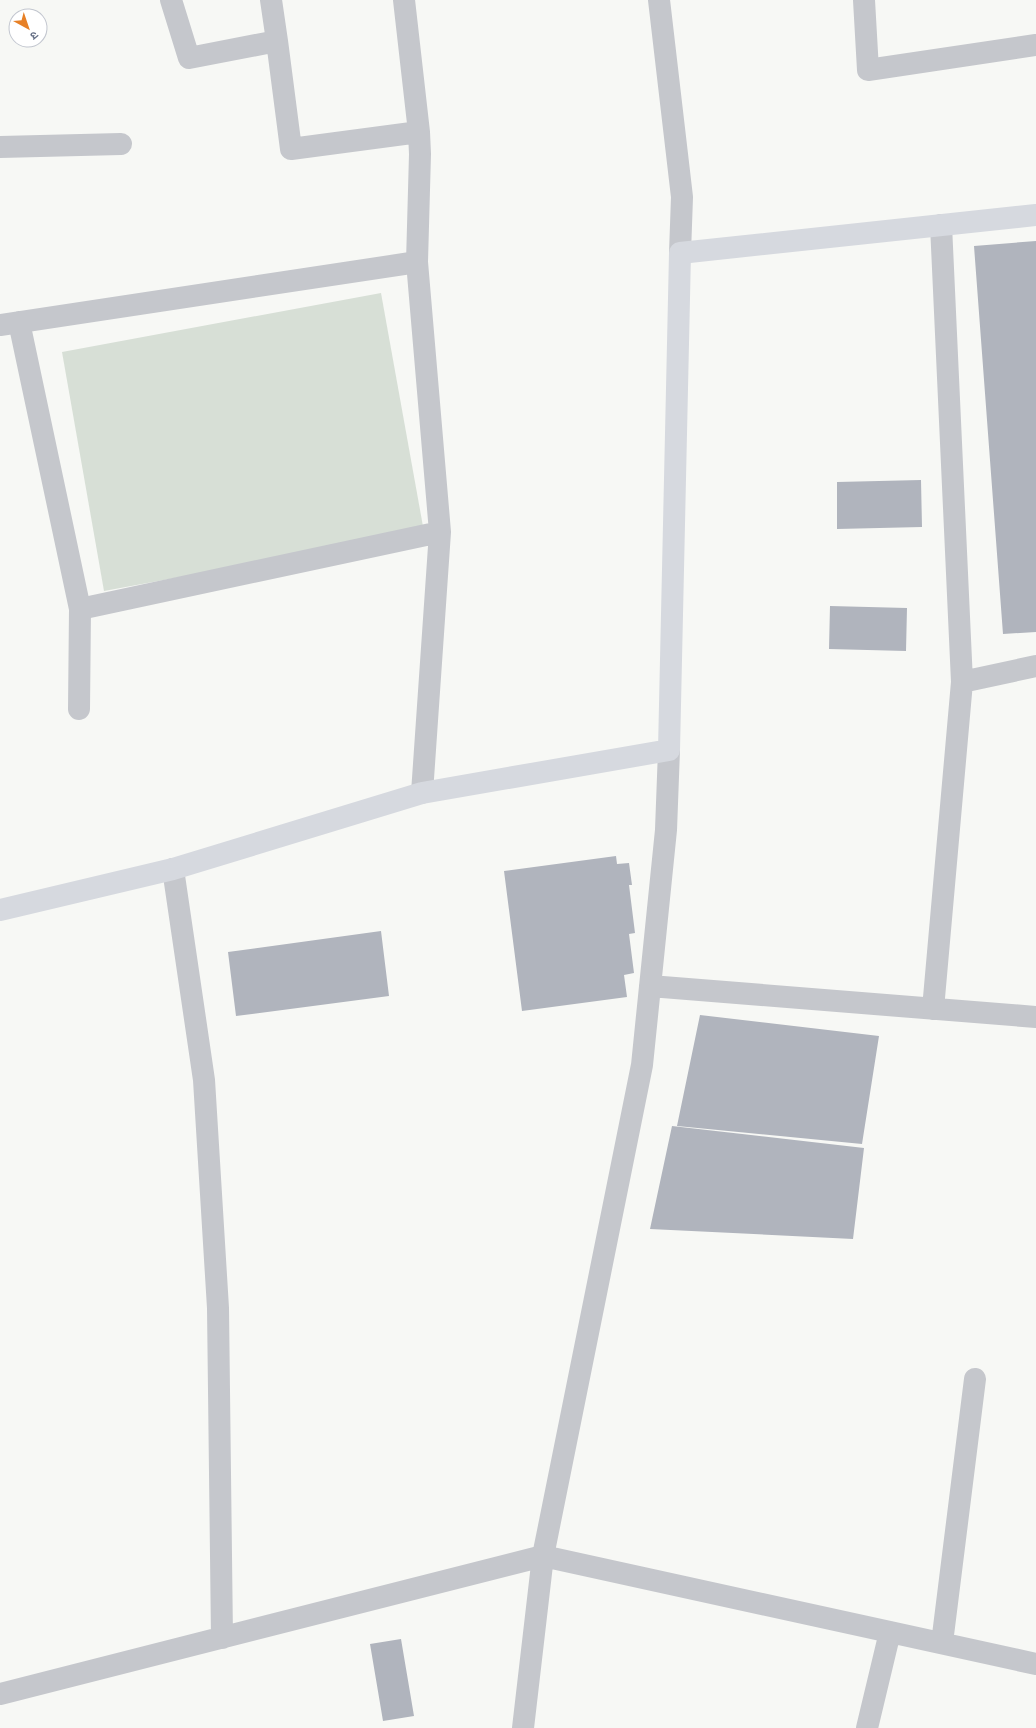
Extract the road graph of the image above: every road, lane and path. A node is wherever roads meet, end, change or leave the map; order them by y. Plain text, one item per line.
1 (171, 0) edge
2 (271, 0) edge
3 (404, 0) edge
4 (659, 0) edge
5 (864, 0) edge
6 (277, 41) junction
7 (1036, 45) edge
8 (419, 132) junction
9 (121, 144) dead end
10 (0, 147) edge
11 (1036, 215) edge
12 (941, 225) junction
13 (680, 253) junction
14 (418, 262) junction
15 (9, 323) edge
16 (440, 532) junction
17 (80, 609) junction
18 (1036, 666) edge
19 (962, 682) junction
20 (79, 708) dead end
21 (668, 750) junction
22 (422, 793) junction
23 (173, 869) junction
24 (0, 910) edge
25 (650, 986) junction
26 (933, 1009) junction
27 (1036, 1017) edge
28 (975, 1379) dead end
29 (543, 1556) junction
30 (890, 1632) junction
31 (222, 1638) junction
32 (942, 1643) junction
33 (1036, 1664) edge
34 (0, 1694) edge
35 (523, 1728) edge
36 (867, 1728) edge

1 - 6 street
2 - 6 street
3 - 8 street
4 - 13 street
5 - 7 street
6 - 8 street
8 - 14 street
9 - 10 street
11 - 12 street
12 - 13 street
12 - 19 street
13 - 21 street
14 - 15 street
14 - 16 street
15 - 17 street
16 - 17 street
16 - 22 street
17 - 20 street
18 - 19 street
19 - 26 street
21 - 22 street
21 - 25 street
22 - 23 street
23 - 24 street
23 - 31 street
25 - 26 street
25 - 29 street
26 - 27 street
28 - 32 street
29 - 30 street
29 - 31 street
29 - 35 street
30 - 32 street
30 - 36 street
31 - 34 street
32 - 33 street

